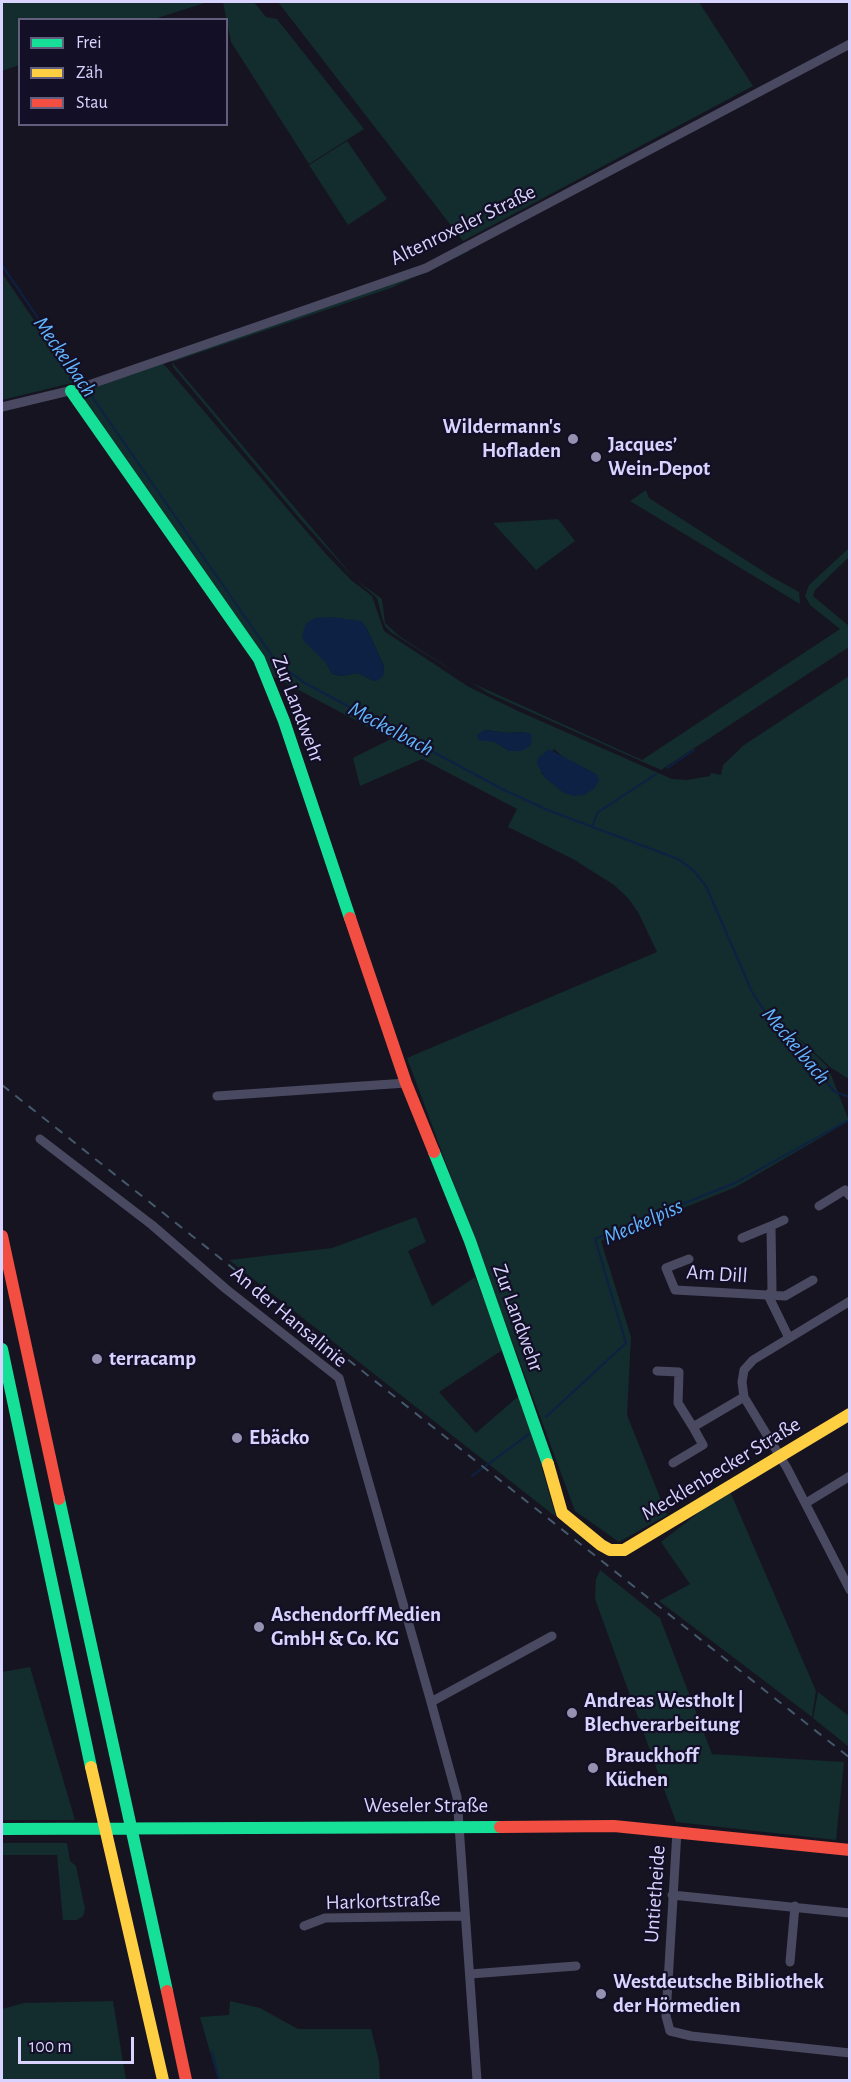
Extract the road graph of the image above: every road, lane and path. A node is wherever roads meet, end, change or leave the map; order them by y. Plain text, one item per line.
1 (849, 44) edge
2 (74, 390) junction
3 (2, 407) edge
4 (406, 1083) junction
5 (218, 1096) dead end
6 (40, 1139) dead end
7 (849, 1196) edge
8 (819, 1206) dead end
9 (784, 1220) dead end
10 (771, 1226) junction
11 (2, 1236) edge
12 (742, 1238) dead end
13 (689, 1259) dead end
14 (813, 1280) dead end
15 (768, 1295) junction
16 (849, 1301) edge
17 (789, 1338) junction
18 (2, 1349) edge
19 (657, 1371) dead end
20 (744, 1397) junction
21 (849, 1414) edge
22 (693, 1427) junction
23 (779, 1455) junction
24 (673, 1463) dead end
25 (849, 1476) edge
26 (806, 1503) junction
27 (610, 1550) joint
28 (849, 1590) edge
29 (552, 1636) dead end
30 (431, 1702) junction
31 (458, 1825) junction
32 (2, 1829) edge
33 (677, 1831) junction
34 (849, 1850) edge
35 (672, 1895) junction
36 (795, 1906) junction
37 (849, 1913) edge
38 (465, 1916) junction
39 (304, 1926) dead end
40 (790, 1962) dead end
41 (576, 1966) dead end
42 (470, 1974) junction
43 (849, 2054) edge
44 (163, 2080) edge
45 (186, 2080) edge
46 (477, 2080) edge

1 - 2 street, Altenroxeler Straße
2 - 3 street, Altenroxeler Straße
2 - 4 main road, Zur Landwehr
4 - 5 street
4 - 27 main road, Zur Landwehr
6 - 30 street, An der Hansalinie
7 - 8 street
9 - 10 street, Am Dill
10 - 12 street, Am Dill
10 - 15 street, Am Dill
11 - 45 main road
13 - 15 street, Am Dill
14 - 15 street, Am Dill
15 - 17 street, Am Dill
16 - 17 street
17 - 20 street
18 - 44 main road
19 - 22 street
20 - 22 street
20 - 23 street
21 - 23 main road, Mecklenbecker Straße
22 - 24 street
23 - 26 street
23 - 27 main road, Mecklenbecker Straße
25 - 26 street
26 - 28 street
29 - 30 street
30 - 31 street, An der Hansalinie
31 - 32 main road, Weseler Straße
31 - 33 main road, Weseler Straße
31 - 38 street, Harkortstraße
33 - 34 main road, Weseler Straße
33 - 35 street, Untietheide
35 - 36 street
35 - 43 street, Untietheide
36 - 37 street
36 - 40 street
38 - 39 street, Harkortstraße
38 - 42 street, Harkortstraße
41 - 42 street
42 - 46 street, Harkortstraße

